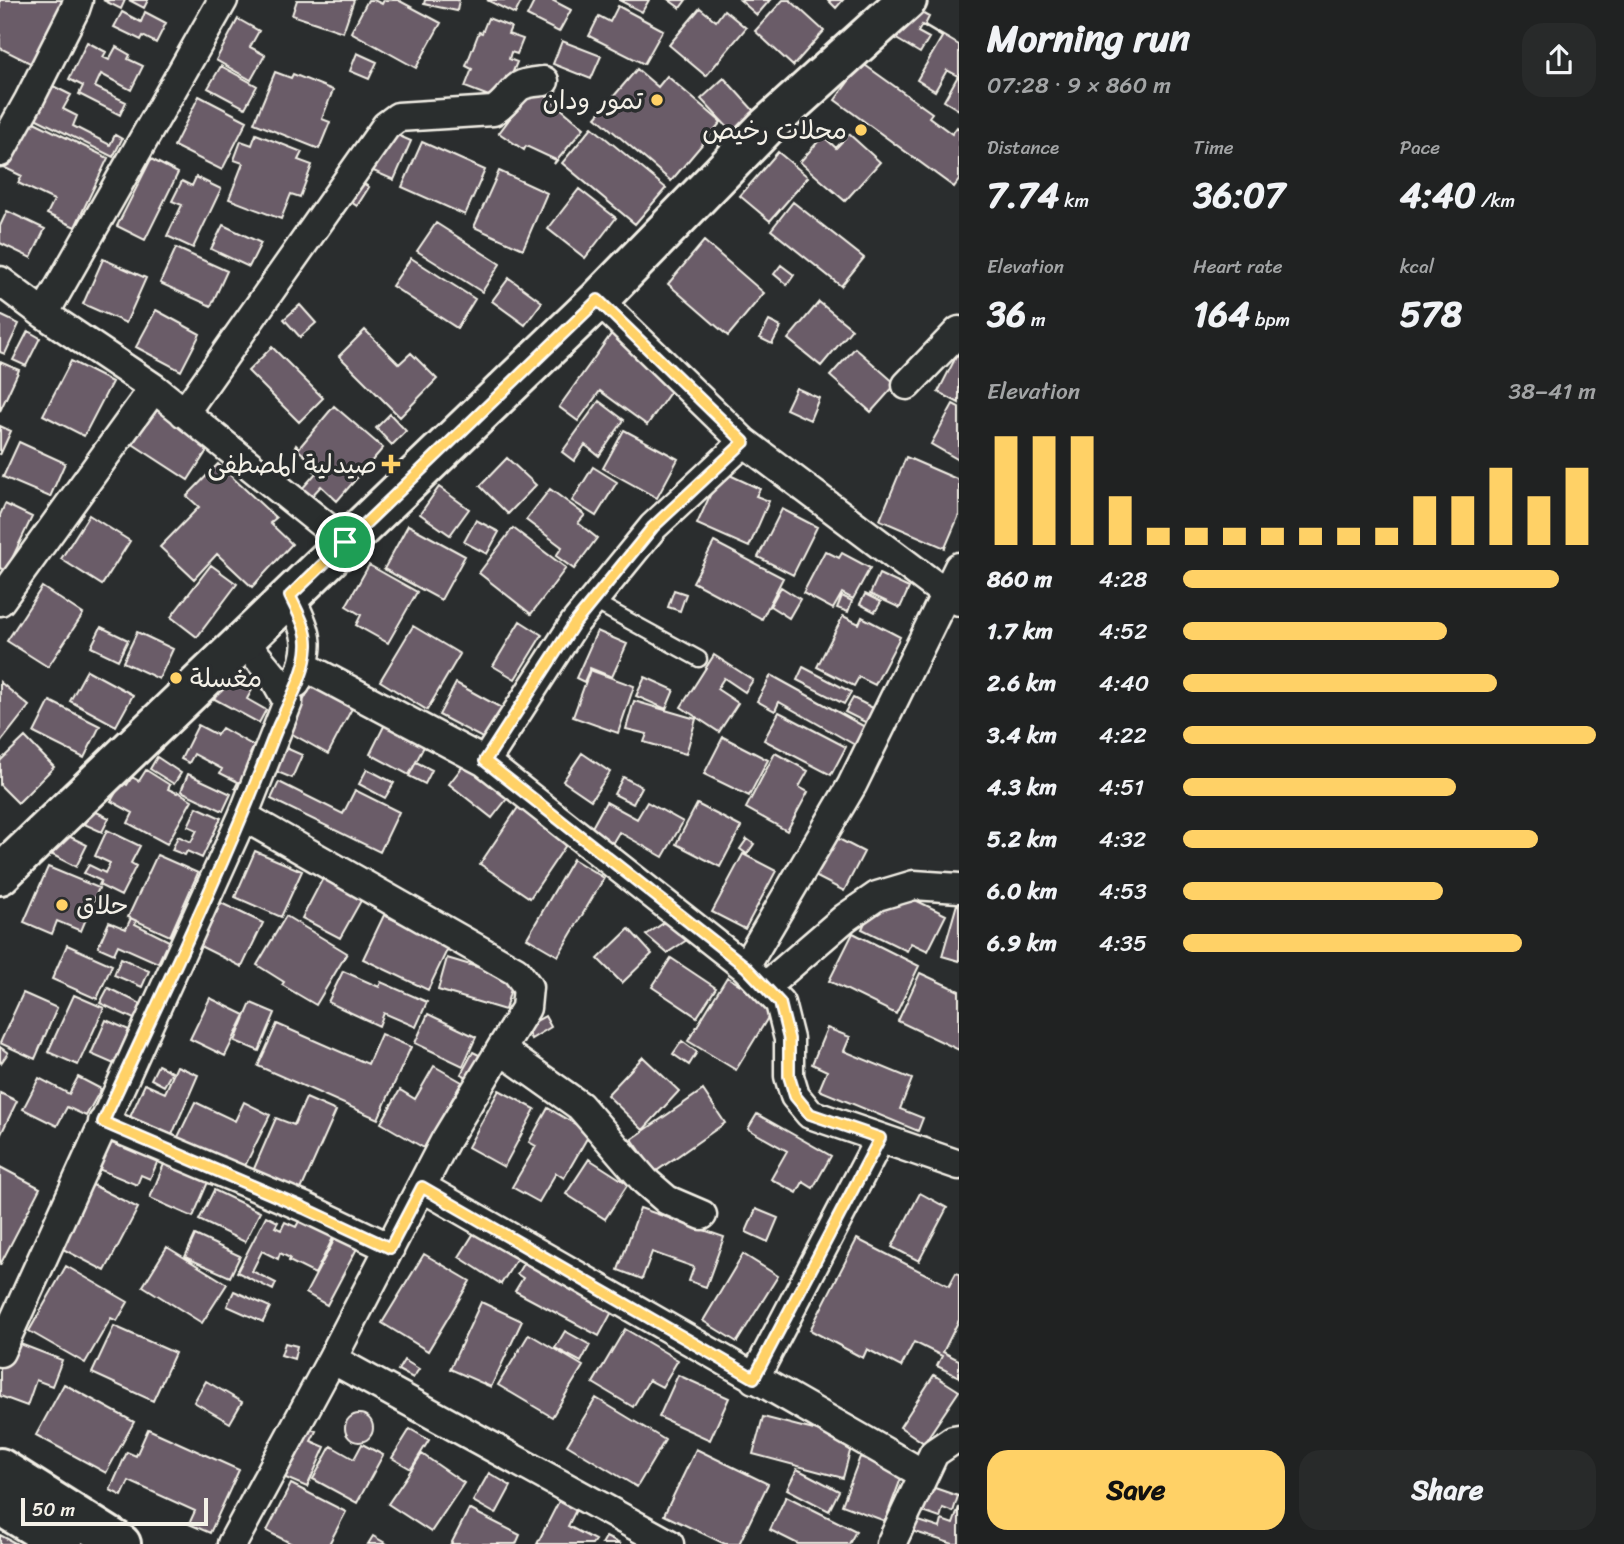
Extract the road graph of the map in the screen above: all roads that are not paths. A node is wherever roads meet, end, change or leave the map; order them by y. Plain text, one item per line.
1 (78, 0) edge
2 (223, 0) edge
3 (907, 0) edge
4 (544, 81) dead end
5 (0, 152) edge
6 (0, 281) edge
7 (598, 300) junction
8 (44, 314) junction
9 (959, 331) edge
10 (907, 385) dead end
11 (154, 388) junction
12 (184, 413) junction
13 (744, 442) junction
14 (345, 542) junction
15 (959, 567) edge
16 (290, 596) junction
17 (953, 597) edge
18 (0, 601) edge
19 (593, 601) junction
20 (243, 640) junction
21 (699, 659) dead end
22 (304, 666) junction
23 (288, 702) junction
24 (485, 761) junction
25 (243, 816) junction
26 (0, 874) edge
27 (959, 888) edge
28 (746, 967) junction
29 (765, 987) junction
30 (501, 1051) junction
31 (103, 1122) junction
32 (880, 1138) junction
33 (959, 1165) edge
34 (422, 1187) junction
35 (702, 1215) dead end
36 (390, 1248) junction
37 (0, 1352) edge
38 (332, 1359) junction
39 (754, 1378) junction
40 (959, 1439) edge
41 (0, 1468) edge
42 (923, 1474) junction
43 (0, 1505) edge
44 (63, 1544) edge
45 (121, 1544) edge
46 (232, 1544) edge
47 (669, 1544) edge
48 (891, 1544) edge

1 - 5 street
2 - 8 street
3 - 7 main road
4 - 12 street
6 - 8 street
7 - 13 street
7 - 14 main road
8 - 11 street
9 - 10 street
11 - 12 street
11 - 18 street
12 - 14 street
13 - 17 street
13 - 19 street
14 - 16 main road
15 - 17 street
16 - 20 main road
16 - 22 street
17 - 28 street
19 - 21 lane
19 - 24 street
20 - 23 street
20 - 26 main road
22 - 23 street
22 - 24 street
23 - 25 street
24 - 28 street
25 - 30 street
25 - 31 street
27 - 29 street
28 - 29 street
29 - 32 street
30 - 34 street
30 - 35 street
31 - 36 street
31 - 37 street
32 - 33 street
32 - 39 street
34 - 36 street
34 - 39 street
36 - 38 street
38 - 46 street
38 - 47 street
39 - 42 street
40 - 42 street
41 - 45 main road
42 - 48 street
43 - 44 main road

